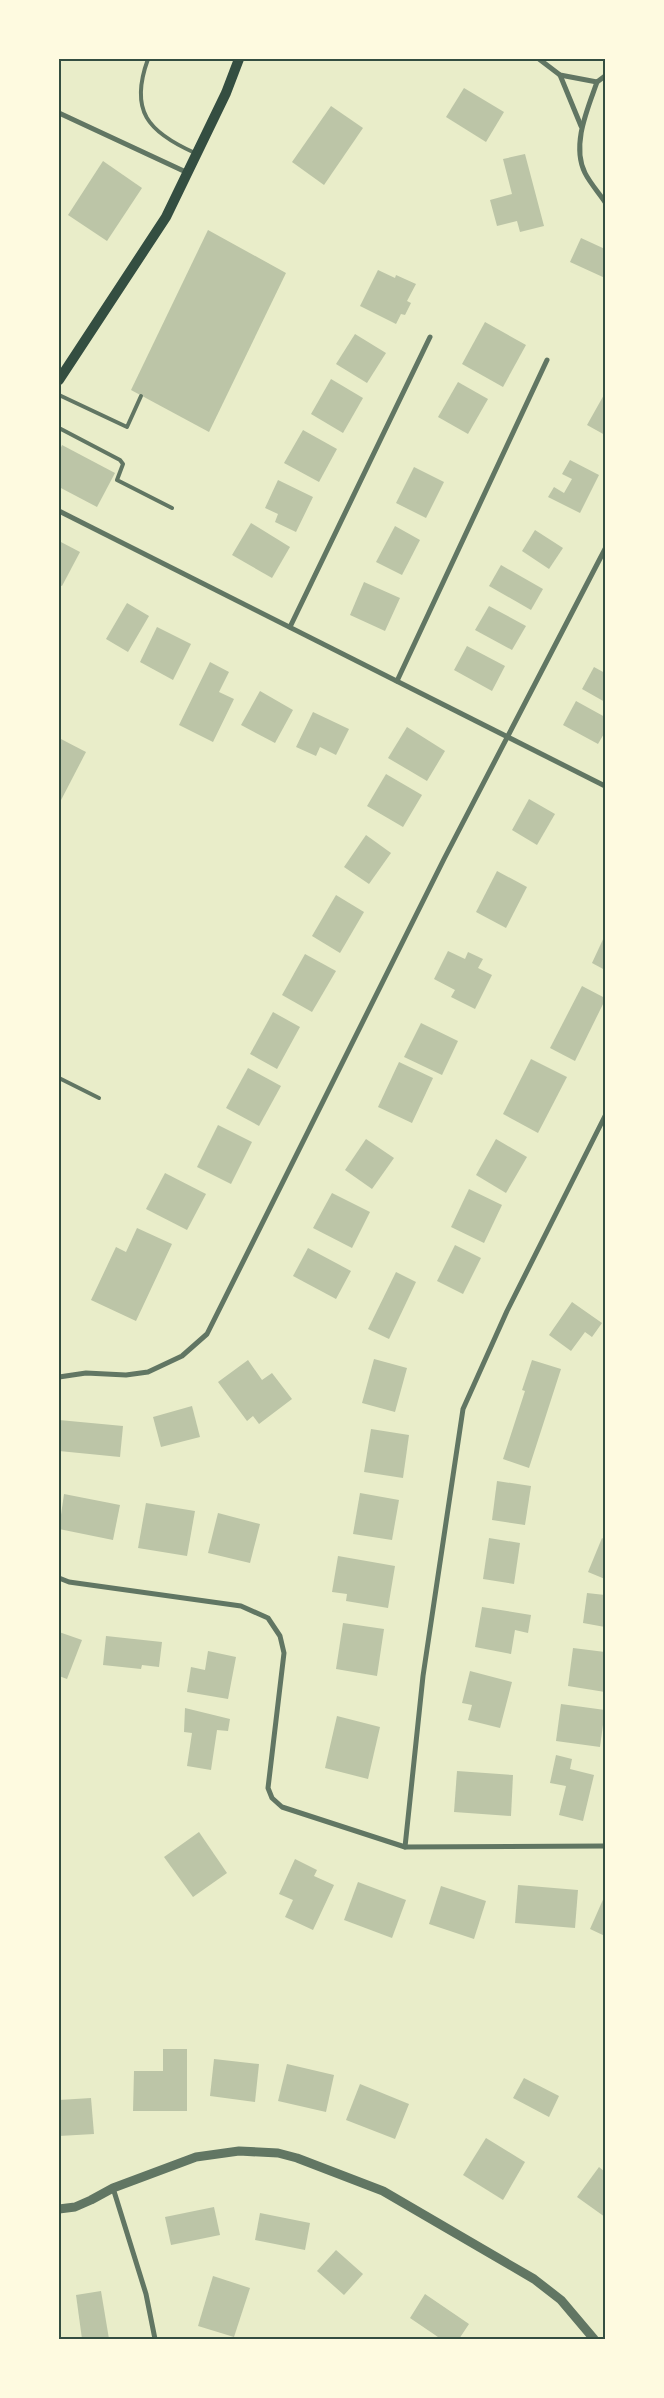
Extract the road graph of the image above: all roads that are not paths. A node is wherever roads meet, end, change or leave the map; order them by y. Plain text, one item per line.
1 (148, 59) edge
2 (239, 59) edge
3 (540, 59) edge
4 (560, 75) junction
5 (605, 76) edge
6 (597, 82) junction
7 (59, 113) edge
8 (581, 126) junction
9 (197, 154) junction
10 (188, 174) junction
11 (605, 202) edge
12 (430, 336) dead end
13 (547, 360) dead end
14 (59, 380) edge
15 (59, 395) edge
16 (141, 396) dead end
17 (59, 428) edge
18 (172, 508) dead end
19 (59, 511) edge
20 (605, 549) edge
21 (290, 627) junction
22 (397, 681) junction
23 (509, 737) junction
24 (605, 786) edge
25 (59, 1078) edge
26 (99, 1098) dead end
27 (605, 1116) edge
28 (59, 1377) edge
29 (59, 1578) edge
30 (605, 1846) edge
31 (404, 1847) junction
32 (113, 2188) junction
33 (59, 2209) edge
34 (156, 2339) edge
35 (594, 2339) edge

1 - 9 lane
2 - 9 main road
3 - 4 street
4 - 6 street
4 - 8 street
5 - 6 street
6 - 8 street
7 - 10 street
8 - 11 street
9 - 10 main road
10 - 14 main road
12 - 21 street
13 - 22 street
15 - 16 lane
17 - 18 lane
19 - 21 street
20 - 23 street
21 - 22 street
22 - 23 street
23 - 24 street
23 - 28 street
25 - 26 lane
27 - 31 street
29 - 31 street
30 - 31 street
32 - 33 street
32 - 34 street
32 - 35 street

